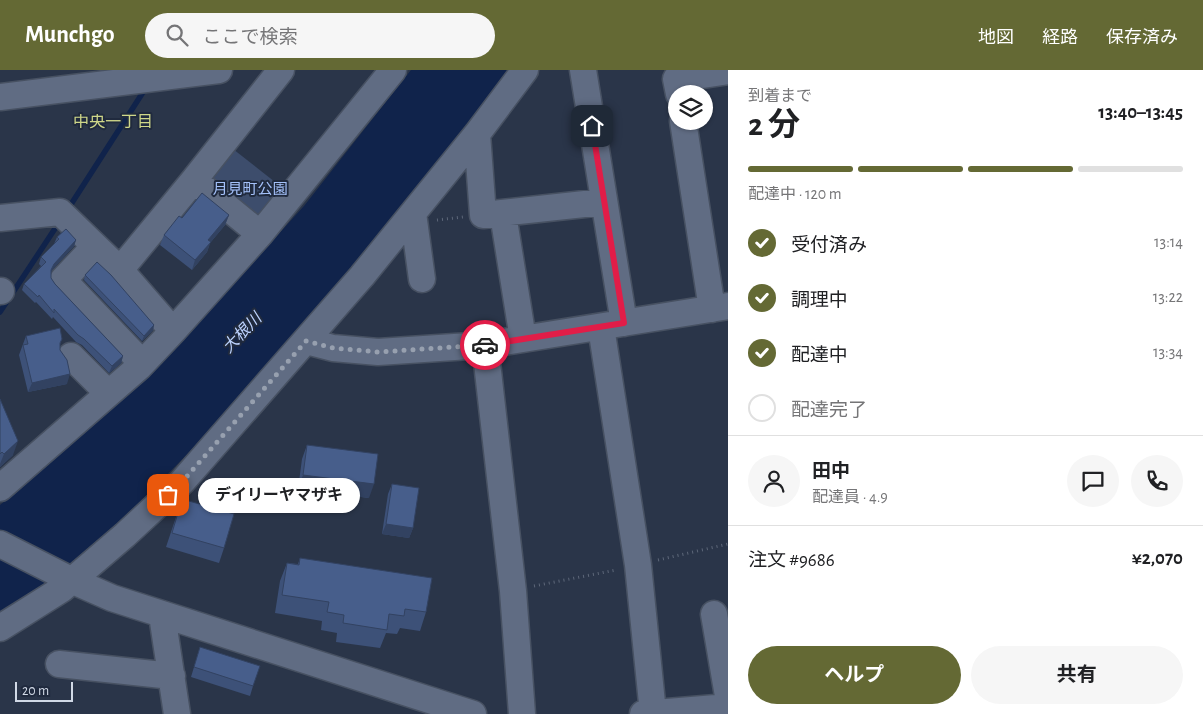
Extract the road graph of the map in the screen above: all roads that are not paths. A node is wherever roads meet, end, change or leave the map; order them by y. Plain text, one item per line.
1 (219, 70) edge
2 (281, 70) edge
3 (394, 70) edge
4 (525, 70) edge
5 (583, 70) edge
6 (728, 71) edge
7 (677, 85) edge
8 (0, 97) edge
9 (685, 130) edge
10 (477, 134) junction
11 (194, 180) junction
12 (603, 202) junction
13 (412, 213) junction
14 (493, 215) junction
15 (0, 218) edge
16 (260, 234) junction
17 (95, 246) junction
18 (120, 270) junction
19 (422, 279) dead end
20 (720, 308) edge
21 (613, 325) junction
22 (173, 331) junction
23 (523, 339) junction
24 (306, 341) junction
25 (485, 344) junction
26 (71, 356) dead end
27 (142, 364) junction
28 (108, 393) junction
29 (0, 488) edge
30 (0, 544) edge
31 (69, 579) junction
32 (714, 614) dead end
33 (162, 615) junction
34 (0, 628) edge
35 (59, 664) dead end
36 (172, 676) junction
37 (728, 696) edge
38 (728, 707) edge
39 (177, 714) edge
40 (472, 714) edge
41 (522, 714) edge
42 (648, 714) edge

1 - 8 street
2 - 11 street
3 - 16 street
4 - 10 street
5 - 12 street
6 - 7 street
9 - 20 street
10 - 13 street
10 - 14 street
11 - 16 street
11 - 18 street
12 - 14 street
12 - 21 street
13 - 19 street
13 - 24 street
14 - 23 street
15 - 17 street
16 - 22 street
17 - 18 street
17 - 27 street
18 - 22 street
20 - 21 street
21 - 23 street
21 - 42 street
22 - 27 street
23 - 25 street
24 - 25 street
24 - 31 street
25 - 41 street
26 - 28 street
27 - 28 street
28 - 29 street
30 - 31 street
31 - 33 street
31 - 34 street
32 - 37 street
33 - 36 street
33 - 40 street
35 - 36 street
36 - 39 street
38 - 42 street

